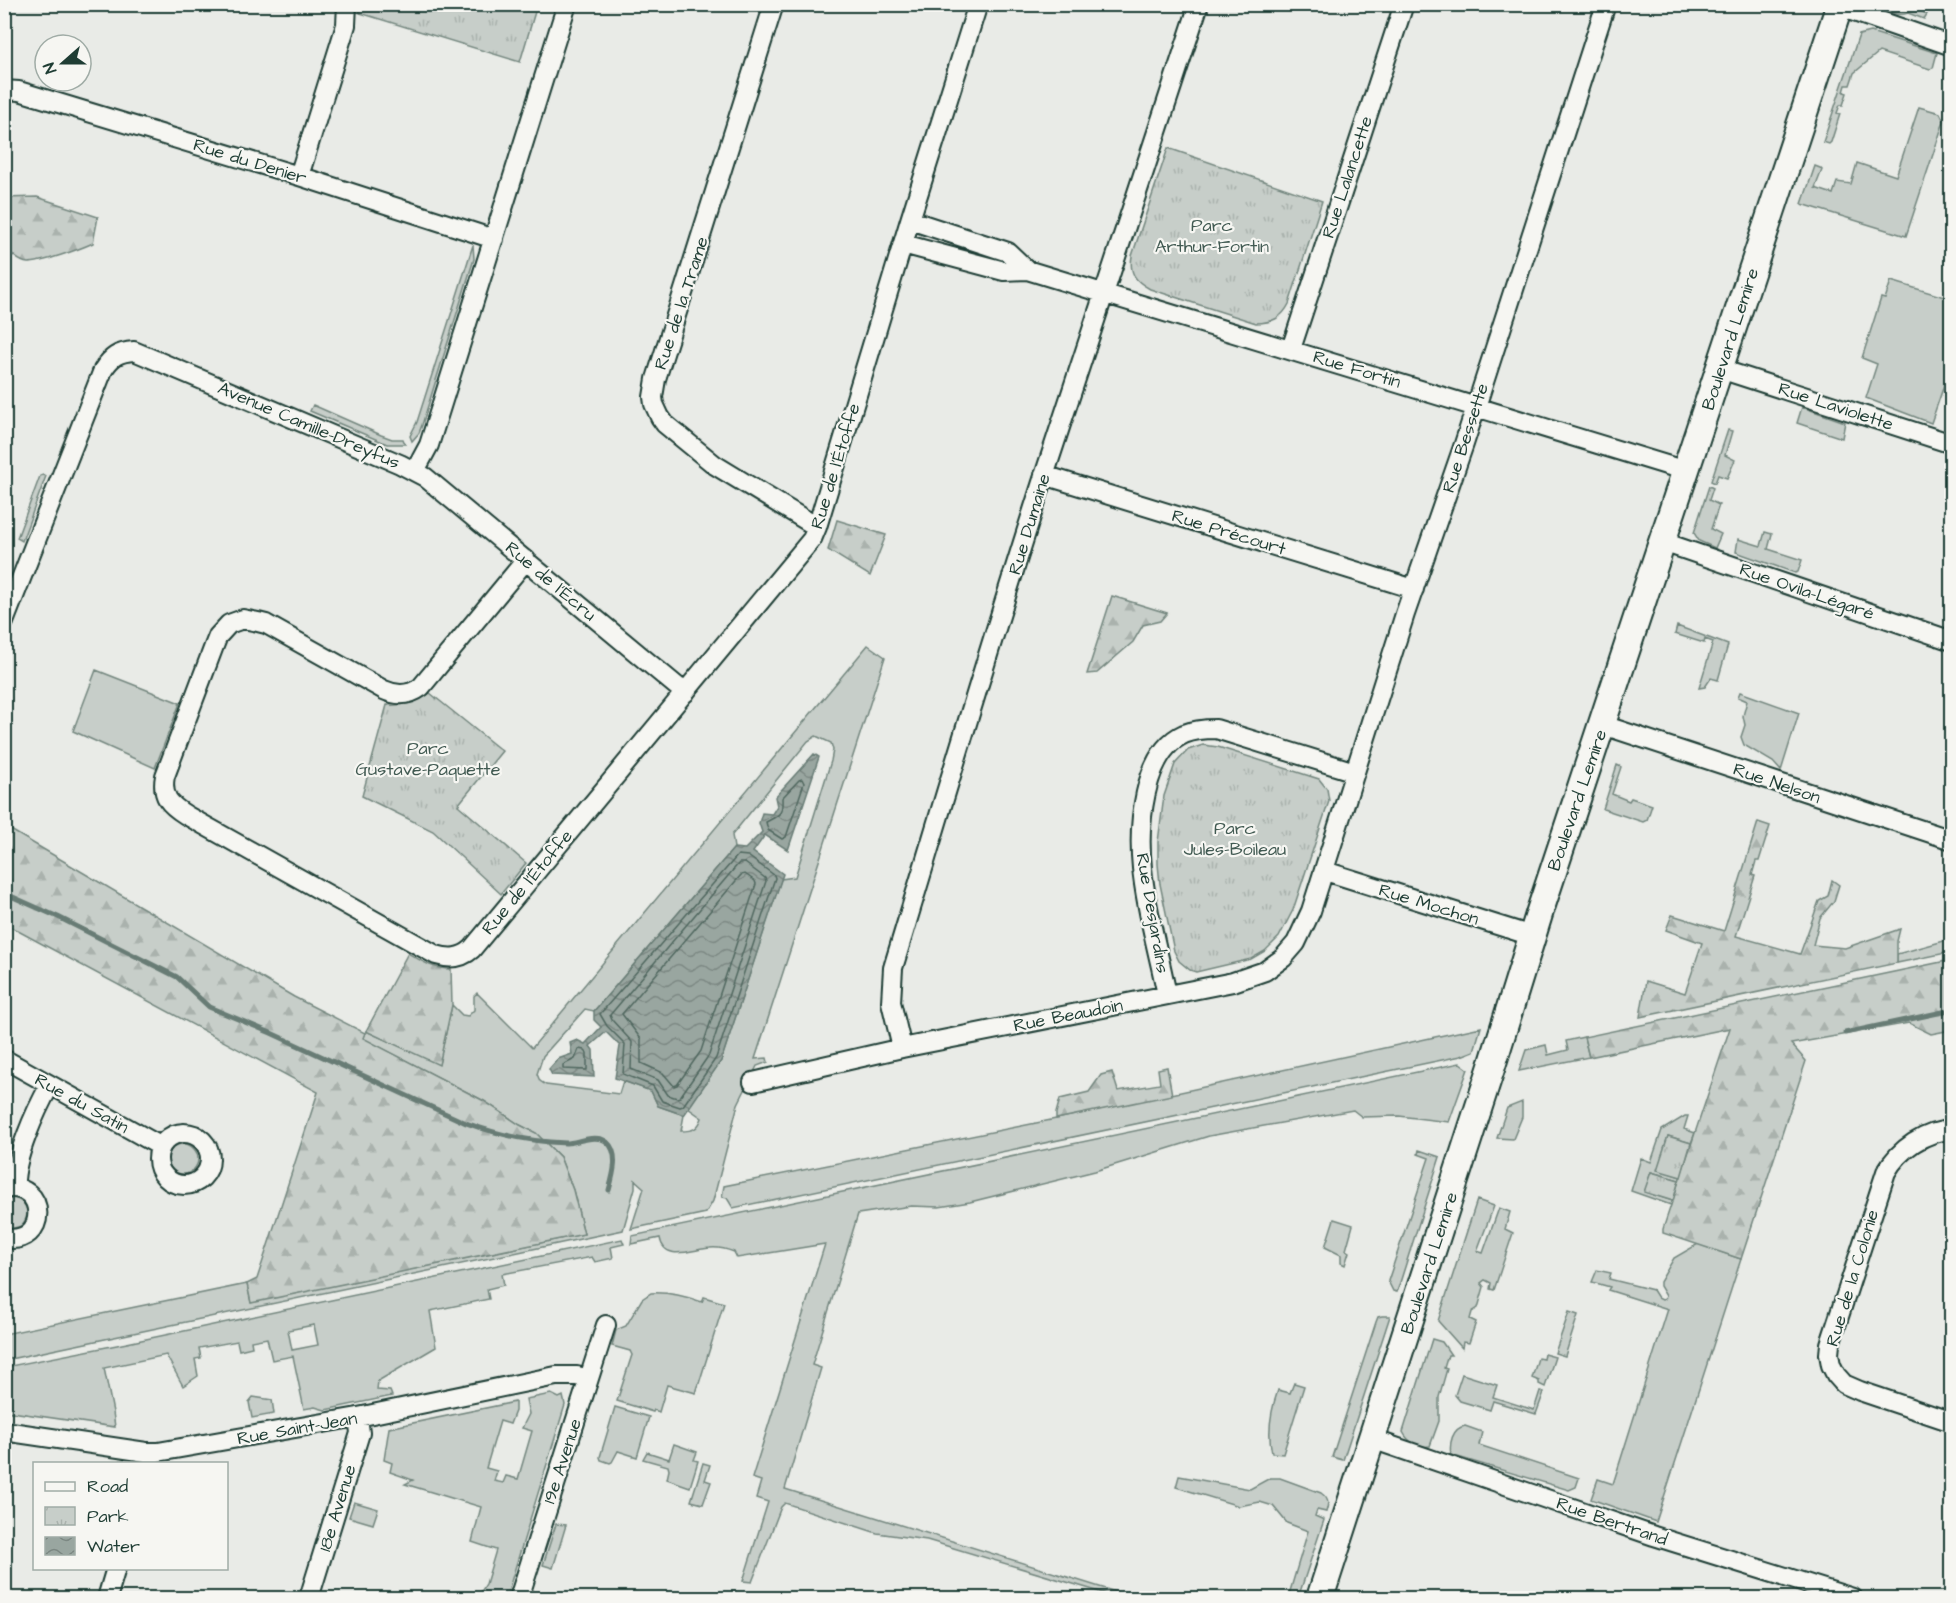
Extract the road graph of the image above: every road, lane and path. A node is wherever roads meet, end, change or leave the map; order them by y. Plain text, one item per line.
1 (347, 4) edge
2 (567, 4) edge
3 (774, 4) edge
4 (978, 4) edge
5 (1199, 4) edge
6 (1404, 4) edge
7 (1606, 4) edge
8 (1840, 6) edge
9 (1952, 46) edge
10 (4, 90) edge
11 (298, 176) junction
12 (910, 220) junction
13 (494, 239) junction
14 (903, 244) junction
15 (1027, 270) junction
16 (1103, 292) junction
17 (1291, 349) junction
18 (1720, 369) junction
19 (1476, 406) junction
20 (1952, 444) edge
21 (415, 471) junction
22 (1686, 471) junction
23 (1044, 475) junction
24 (817, 527) junction
25 (1663, 542) junction
26 (526, 560) junction
27 (1414, 589) junction
28 (4, 622) edge
29 (1952, 641) edge
30 (685, 693) junction
31 (1603, 725) junction
32 (1355, 772) junction
33 (1952, 840) edge
34 (1325, 871) junction
35 (1532, 936) junction
36 (1167, 995) junction
37 (902, 1048) junction
38 (4, 1059) edge
39 (753, 1082) dead end
40 (50, 1085) junction
41 (1952, 1130) edge
42 (160, 1146) dead end
43 (10, 1189) edge
44 (4, 1238) edge
45 (606, 1324) dead end
46 (588, 1379) junction
47 (358, 1417) junction
48 (1952, 1422) edge
49 (4, 1431) edge
50 (1372, 1439) junction
51 (146, 1458) edge
52 (116, 1570) edge
53 (107, 1599) edge
54 (309, 1599) edge
55 (519, 1599) edge
56 (1320, 1599) edge
57 (1853, 1599) edge

1 - 11 street
2 - 13 street, Avenue Camille-Dreyfus
3 - 24 street, Rue de la Trame
4 - 12 street, Rue de l'Étoffe
5 - 16 street, Rue Dumaine
6 - 17 street, Rue Lalancette
7 - 19 street, Rue Bessette
8 - 9 street
8 - 18 main road, Boulevard Lemire
10 - 11 street, Rue du Denier
11 - 13 street, Rue du Denier
12 - 14 street, Rue de l'Étoffe
12 - 15 street, Rue Fortin
13 - 21 street, Avenue Camille-Dreyfus
14 - 15 street, Rue Fortin
14 - 24 street, Rue de l'Étoffe
15 - 16 street, Rue Fortin
16 - 17 street, Rue Fortin
16 - 23 street, Rue Dumaine
17 - 19 street, Rue Fortin
18 - 20 street, Rue Laviolette
18 - 22 main road, Boulevard Lemire
19 - 22 street, Rue Fortin
19 - 27 street, Rue Bessette
21 - 26 street, Rue de l'Écru
21 - 28 street, Avenue Camille-Dreyfus
22 - 25 main road, Boulevard Lemire
23 - 27 street, Rue Précourt
23 - 37 street, Rue Dumaine
24 - 30 street, Rue de l'Étoffe
25 - 29 street, Rue Ovila-Légaré
25 - 31 main road, Boulevard Lemire
26 - 30 street, Rue de l'Écru
26 - 30 street, Rue de l'Étoffe
27 - 32 street, Rue Bessette
31 - 33 street, Rue Nelson
31 - 35 main road, Boulevard Lemire
32 - 34 street, Rue Bessette
32 - 36 street, Rue Desjardins
34 - 35 street, Rue Mochon
34 - 36 street, Rue Beaudoin
35 - 50 main road, Boulevard Lemire
36 - 37 street, Rue Beaudoin
37 - 39 street, Rue Beaudoin
38 - 40 street, Rue du Satin
40 - 42 street, Rue du Satin
40 - 43 street
41 - 48 street, Rue de la Colonie
43 - 44 street
45 - 46 street, 19e Avenue
46 - 47 street, Rue Saint-Jean
46 - 55 street, 19e Avenue
47 - 51 street, Rue Saint-Jean
47 - 54 street, 18e Avenue
49 - 51 street, Rue Saint-Jean
50 - 56 main road, Boulevard Lemire
50 - 57 street, Rue Bertrand
52 - 53 street

